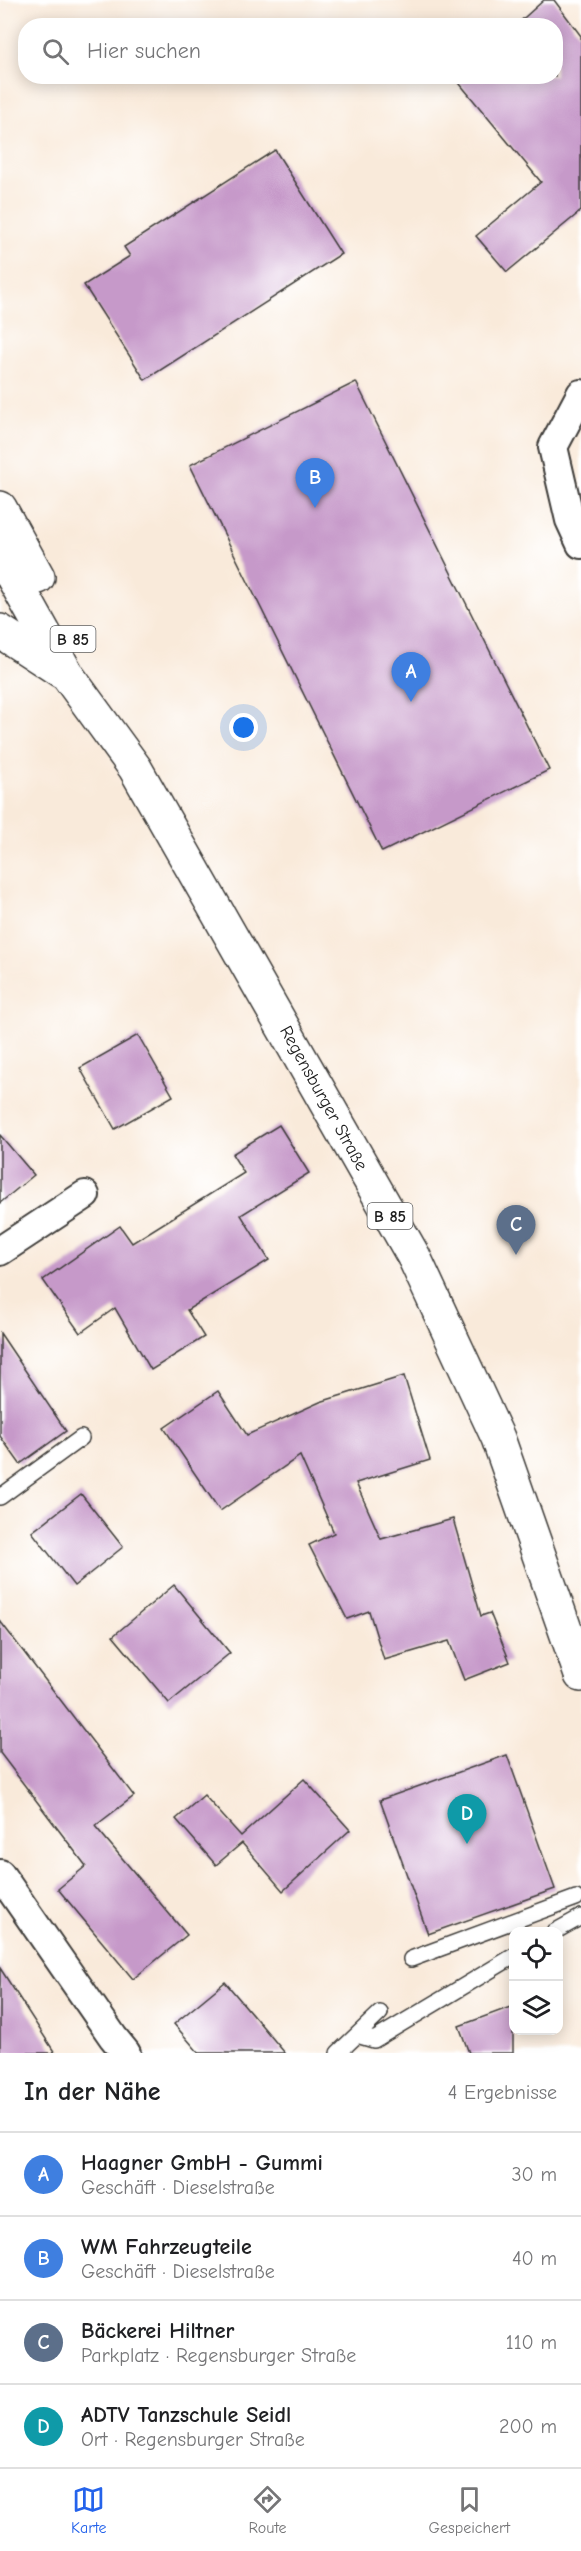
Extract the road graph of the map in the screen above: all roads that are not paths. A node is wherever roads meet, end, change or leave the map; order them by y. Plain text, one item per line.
1 (581, 394) edge
2 (0, 508) edge
3 (581, 544) edge
4 (0, 554) edge
5 (0, 631) edge
6 (68, 676) junction
7 (135, 768) junction
8 (85, 1195) dead end
9 (0, 1251) edge
10 (81, 1438) dead end
11 (0, 1497) edge
12 (581, 1675) edge
13 (0, 1874) edge
14 (576, 1898) dead end
15 (581, 1917) edge
16 (563, 1927) edge
17 (509, 1958) edge
18 (411, 1959) dead end
19 (380, 2013) dead end
20 (357, 2035) junction
21 (113, 2048) edge
22 (338, 2053) edge

1 - 3 street
2 - 7 main road, B 85
4 - 6 main road, Regensburger Straße / B 85
5 - 6 main road
6 - 7 main road, Regensburger Straße / B 85
7 - 12 main road, Regensburger Straße / B 85
8 - 9 street
10 - 11 lane
13 - 21 street
14 - 18 lane
15 - 16 lane
17 - 20 lane
19 - 20 lane
20 - 22 lane

